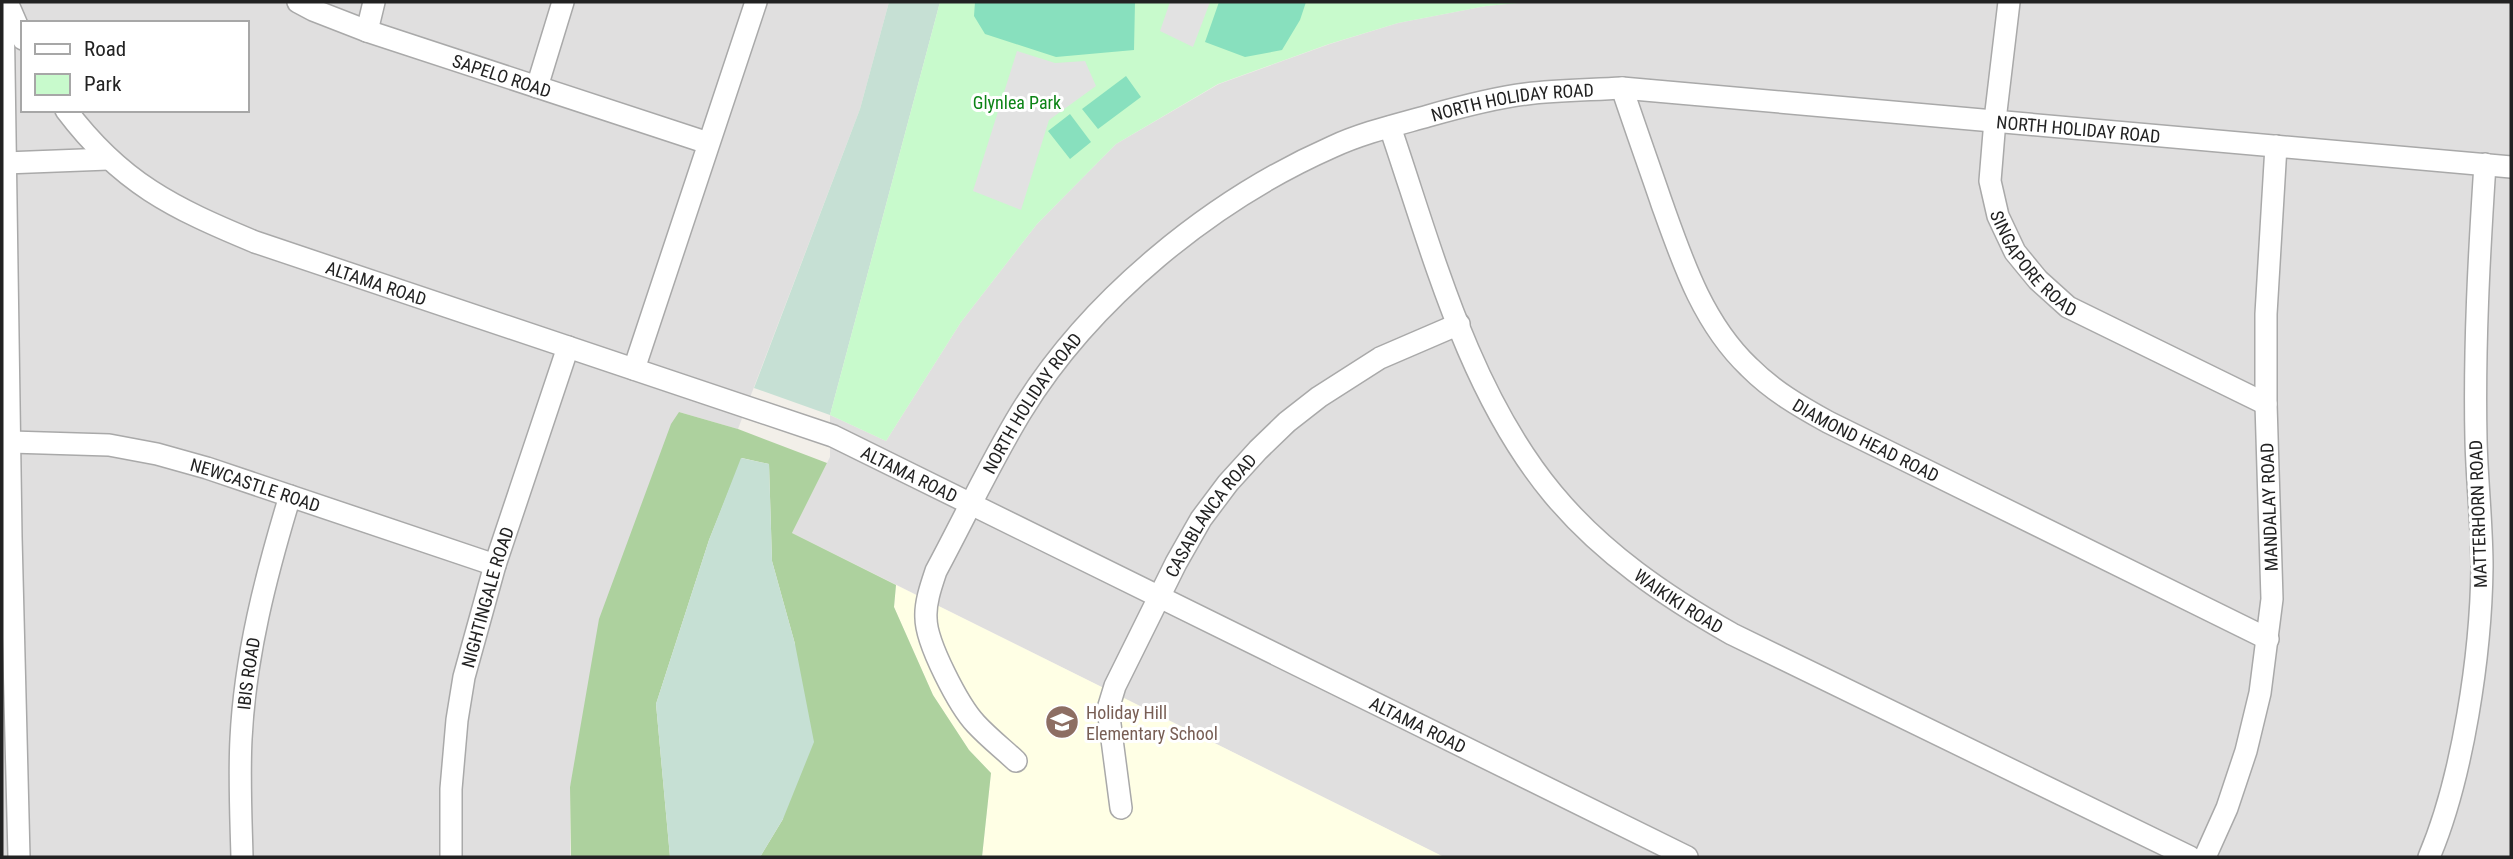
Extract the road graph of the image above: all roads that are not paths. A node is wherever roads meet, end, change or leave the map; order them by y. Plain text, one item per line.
1 (5, 2) edge
2 (298, 2) edge
3 (374, 2) edge
4 (563, 2) edge
5 (756, 2) edge
6 (2009, 2) edge
7 (367, 31) junction
8 (21, 35) edge
9 (537, 87) junction
10 (1622, 88) junction
11 (3, 108) edge
12 (67, 112) edge
13 (1995, 120) junction
14 (1390, 127) junction
15 (708, 143) junction
16 (2277, 146) junction
17 (108, 159) junction
18 (5, 163) junction
19 (2485, 164) junction
20 (2511, 167) edge
21 (1459, 324) junction
22 (568, 347) junction
23 (635, 369) junction
24 (2266, 404) junction
25 (10, 442) junction
26 (290, 496) junction
27 (972, 503) junction
28 (495, 565) junction
29 (1159, 597) junction
30 (2268, 639) junction
31 (1016, 761) dead end
32 (1121, 807) dead end
33 (19, 857) edge
34 (242, 857) edge
35 (451, 857) edge
36 (1687, 857) edge
37 (2190, 857) edge
38 (2205, 857) edge
39 (2429, 857) edge

1 - 8 street
1 - 11 street
2 - 7 street, SAPELO ROAD
3 - 7 street
4 - 9 street
5 - 15 street
6 - 13 street, SINGAPORE ROAD
7 - 9 street, SAPELO ROAD
9 - 15 street, SAPELO ROAD
10 - 13 street, NORTH HOLIDAY ROAD
10 - 14 street, NORTH HOLIDAY ROAD
10 - 30 street, DIAMOND HEAD ROAD
11 - 18 street
12 - 17 street, ALTAMA ROAD
13 - 16 street, NORTH HOLIDAY ROAD
13 - 24 street, SINGAPORE ROAD
14 - 21 street, WAIKIKI ROAD
14 - 27 street, NORTH HOLIDAY ROAD
15 - 23 street
16 - 19 street, NORTH HOLIDAY ROAD
16 - 24 street, MANDALAY ROAD
17 - 18 street
17 - 22 street, ALTAMA ROAD
18 - 25 street
19 - 20 street, NORTH HOLIDAY ROAD
19 - 39 street, MATTERHORN ROAD
21 - 29 street, CASABLANCA ROAD
21 - 37 street, WAIKIKI ROAD
22 - 23 street, ALTAMA ROAD
22 - 28 street, NIGHTINGALE ROAD
23 - 27 street, ALTAMA ROAD
24 - 30 street, MANDALAY ROAD
25 - 26 street, NEWCASTLE ROAD
25 - 33 street
26 - 28 street, NEWCASTLE ROAD
26 - 34 street, IBIS ROAD
27 - 29 street, ALTAMA ROAD
27 - 31 street, NORTH HOLIDAY ROAD
28 - 35 street, NIGHTINGALE ROAD
29 - 32 street, CASABLANCA ROAD
29 - 36 street, ALTAMA ROAD
30 - 38 street, MANDALAY ROAD

